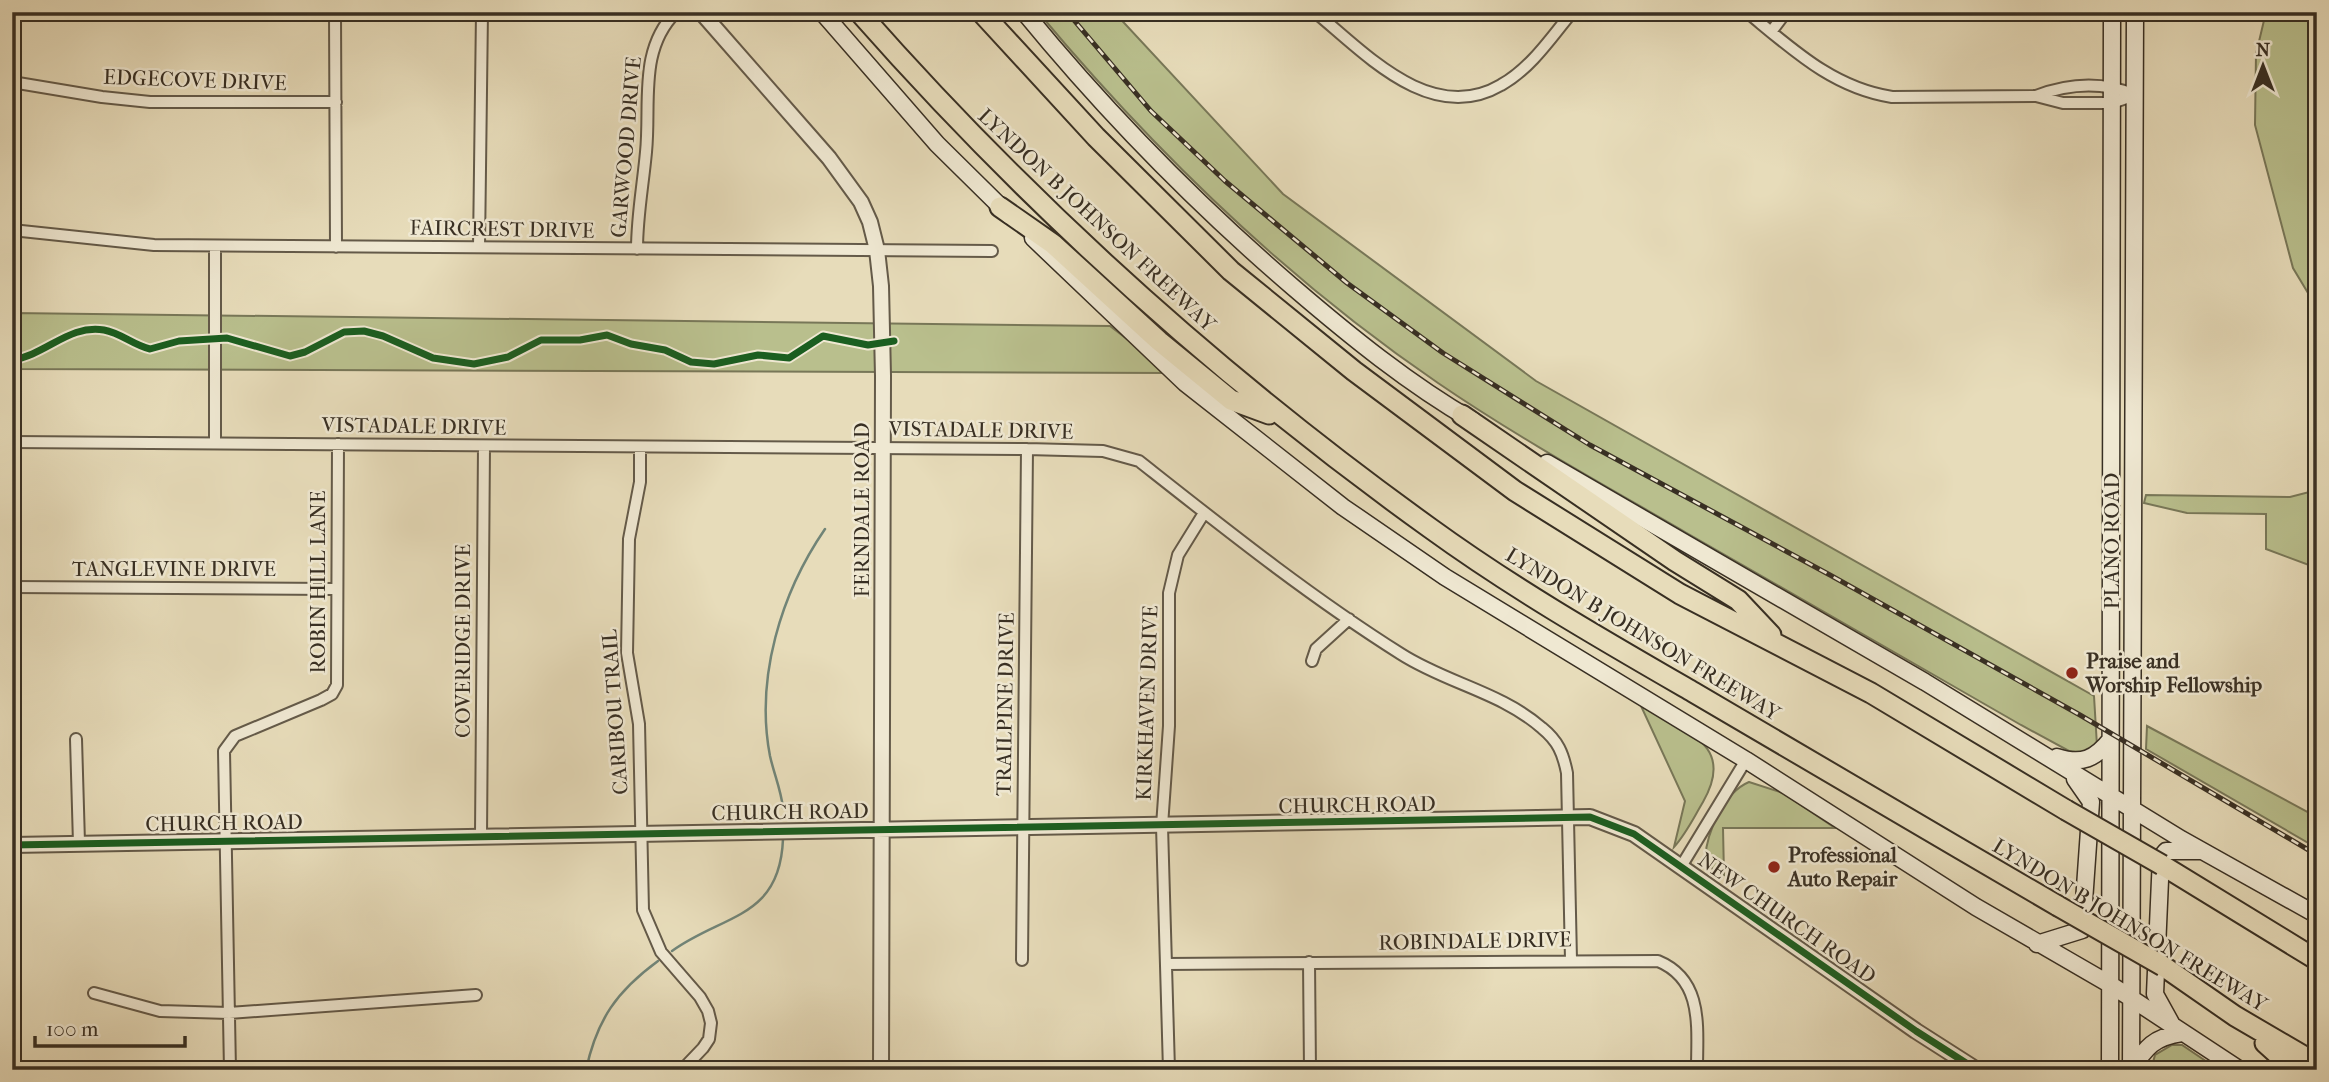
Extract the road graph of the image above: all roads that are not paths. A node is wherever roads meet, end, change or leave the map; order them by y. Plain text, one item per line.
1 (335, 12) edge
2 (482, 12) edge
3 (676, 12) edge
4 (701, 12) edge
5 (822, 12) edge
6 (859, 12) edge
7 (981, 12) edge
8 (1024, 12) edge
9 (1315, 12) edge
10 (1572, 12) edge
11 (1747, 12) edge
12 (1786, 12) edge
13 (2112, 12) edge
14 (2135, 12) edge
15 (1771, 32) junction
16 (12, 82) edge
17 (2112, 86) junction
18 (2135, 95) junction
19 (2036, 96) junction
20 (336, 102) junction
21 (2112, 103) junction
22 (1000, 207) junction
23 (12, 230) edge
24 (215, 246) junction
25 (336, 247) junction
26 (479, 247) junction
27 (637, 249) junction
28 (877, 250) junction
29 (992, 251) dead end
30 (2112, 397) junction
31 (2134, 397) junction
32 (1462, 415) junction
33 (1283, 418) junction
34 (12, 442) edge
35 (215, 443) junction
36 (338, 444) junction
37 (484, 446) junction
38 (640, 447) junction
39 (883, 448) junction
40 (1027, 449) junction
41 (1204, 513) junction
42 (2113, 553) junction
43 (2133, 553) junction
44 (12, 587) edge
45 (336, 589) junction
46 (1349, 619) junction
47 (1781, 646) junction
48 (1312, 661) dead end
49 (76, 739) dead end
50 (2111, 739) junction
51 (2032, 749) junction
52 (1746, 760) junction
53 (2063, 767) junction
54 (2111, 798) junction
55 (2133, 811) junction
56 (1569, 815) junction
57 (1162, 825) junction
58 (1023, 827) junction
59 (881, 828) junction
60 (642, 832) junction
61 (481, 836) junction
62 (226, 840) junction
63 (79, 843) junction
64 (12, 845) edge
65 (2202, 851) junction
66 (1682, 865) junction
67 (2317, 915) edge
68 (2037, 944) junction
69 (1022, 960) dead end
70 (1571, 960) junction
71 (2317, 960) edge
72 (1309, 962) junction
73 (1166, 964) junction
74 (2111, 985) junction
75 (94, 993) dead end
76 (476, 995) dead end
77 (2132, 999) junction
78 (229, 1013) junction
79 (2235, 1016) junction
80 (2178, 1031) junction
81 (2317, 1064) edge
82 (230, 1070) edge
83 (682, 1070) edge
84 (881, 1070) edge
85 (1169, 1070) edge
86 (1310, 1070) edge
87 (1697, 1070) edge
88 (1977, 1070) edge
89 (2110, 1070) edge
90 (2131, 1070) edge
91 (2241, 1070) edge
92 (2295, 1070) edge

1 - 20 street
2 - 26 street
3 - 27 street, GARWOOD DRIVE
4 - 28 street, FERNDALE ROAD
5 - 22 main road
6 - 33 highway, LYNDON B JOHNSON FREEWAY
7 - 47 highway
8 - 32 main road
9 - 10 street
11 - 15 street
12 - 15 street
13 - 17 main road, PLANO ROAD
14 - 18 main road, PLANO ROAD
15 - 19 street
16 - 20 street, EDGECOVE DRIVE
17 - 18 street
17 - 19 street
17 - 21 main road, PLANO ROAD
18 - 21 street
18 - 31 main road, PLANO ROAD
19 - 21 street
20 - 25 street
21 - 30 main road, PLANO ROAD
22 - 33 highway
22 - 52 main road
23 - 24 street, FAIRCREST DRIVE
24 - 25 street, FAIRCREST DRIVE
24 - 35 street
25 - 26 street, FAIRCREST DRIVE
26 - 27 street, FAIRCREST DRIVE
27 - 28 street, FAIRCREST DRIVE
28 - 29 street, FAIRCREST DRIVE
28 - 39 street, FERNDALE ROAD
30 - 31 main road
30 - 42 main road, PLANO ROAD
31 - 43 main road, PLANO ROAD
32 - 47 highway
32 - 51 main road
33 - 79 highway, LYNDON B JOHNSON FREEWAY, bridge
34 - 35 street, VISTADALE DRIVE
35 - 36 street, VISTADALE DRIVE
36 - 37 street, VISTADALE DRIVE
36 - 45 street, ROBIN HILL LANE
37 - 38 street, VISTADALE DRIVE
37 - 61 street, COVERIDGE DRIVE
38 - 39 street, VISTADALE DRIVE
38 - 60 street, CARIBOU TRAIL
39 - 40 street, VISTADALE DRIVE
39 - 59 street, FERNDALE ROAD
40 - 41 street, VISTADALE DRIVE
40 - 58 street, TRAILPINE DRIVE
41 - 46 street, VISTADALE DRIVE
41 - 57 street, KIRKHAVEN DRIVE
42 - 43 main road
42 - 50 main road, PLANO ROAD
43 - 55 main road, PLANO ROAD
44 - 45 street, TANGLEVINE DRIVE
45 - 62 street, ROBIN HILL LANE
46 - 48 street
46 - 56 street, VISTADALE DRIVE
47 - 71 highway, bridge
49 - 63 street
50 - 51 main road
50 - 54 main road, PLANO ROAD
51 - 53 main road
52 - 66 street
52 - 68 main road
53 - 54 main road
53 - 68 main road
54 - 55 main road
54 - 74 main road, PLANO ROAD
55 - 65 main road
55 - 77 main road, PLANO ROAD
56 - 57 street, CHURCH ROAD
56 - 66 street, NEW CHURCH ROAD
56 - 70 street, VISTADALE DRIVE
57 - 58 street, CHURCH ROAD
57 - 73 street, KIRKHAVEN DRIVE
58 - 59 street, CHURCH ROAD
58 - 69 street, TRAILPINE DRIVE
59 - 60 street, CHURCH ROAD
59 - 84 street, FERNDALE ROAD
60 - 61 street, CHURCH ROAD
60 - 83 street, CARIBOU TRAIL
61 - 62 street, CHURCH ROAD
62 - 63 street, CHURCH ROAD
62 - 78 street, ROBIN HILL LANE
63 - 64 street, CHURCH ROAD
65 - 67 main road
65 - 80 main road
66 - 88 street, NEW CHURCH ROAD
68 - 74 main road
70 - 72 street, ROBINDALE DRIVE
70 - 87 street, ROBINDALE DRIVE
72 - 73 street, ROBINDALE DRIVE
72 - 86 street
73 - 85 street, KIRKHAVEN DRIVE
74 - 77 main road
74 - 89 main road, PLANO ROAD
75 - 78 street
76 - 78 street
77 - 80 main road
77 - 90 main road, PLANO ROAD
78 - 82 street, ROBIN HILL LANE
79 - 81 highway, LYNDON B JOHNSON FREEWAY
79 - 92 highway
80 - 90 main road
80 - 91 main road

